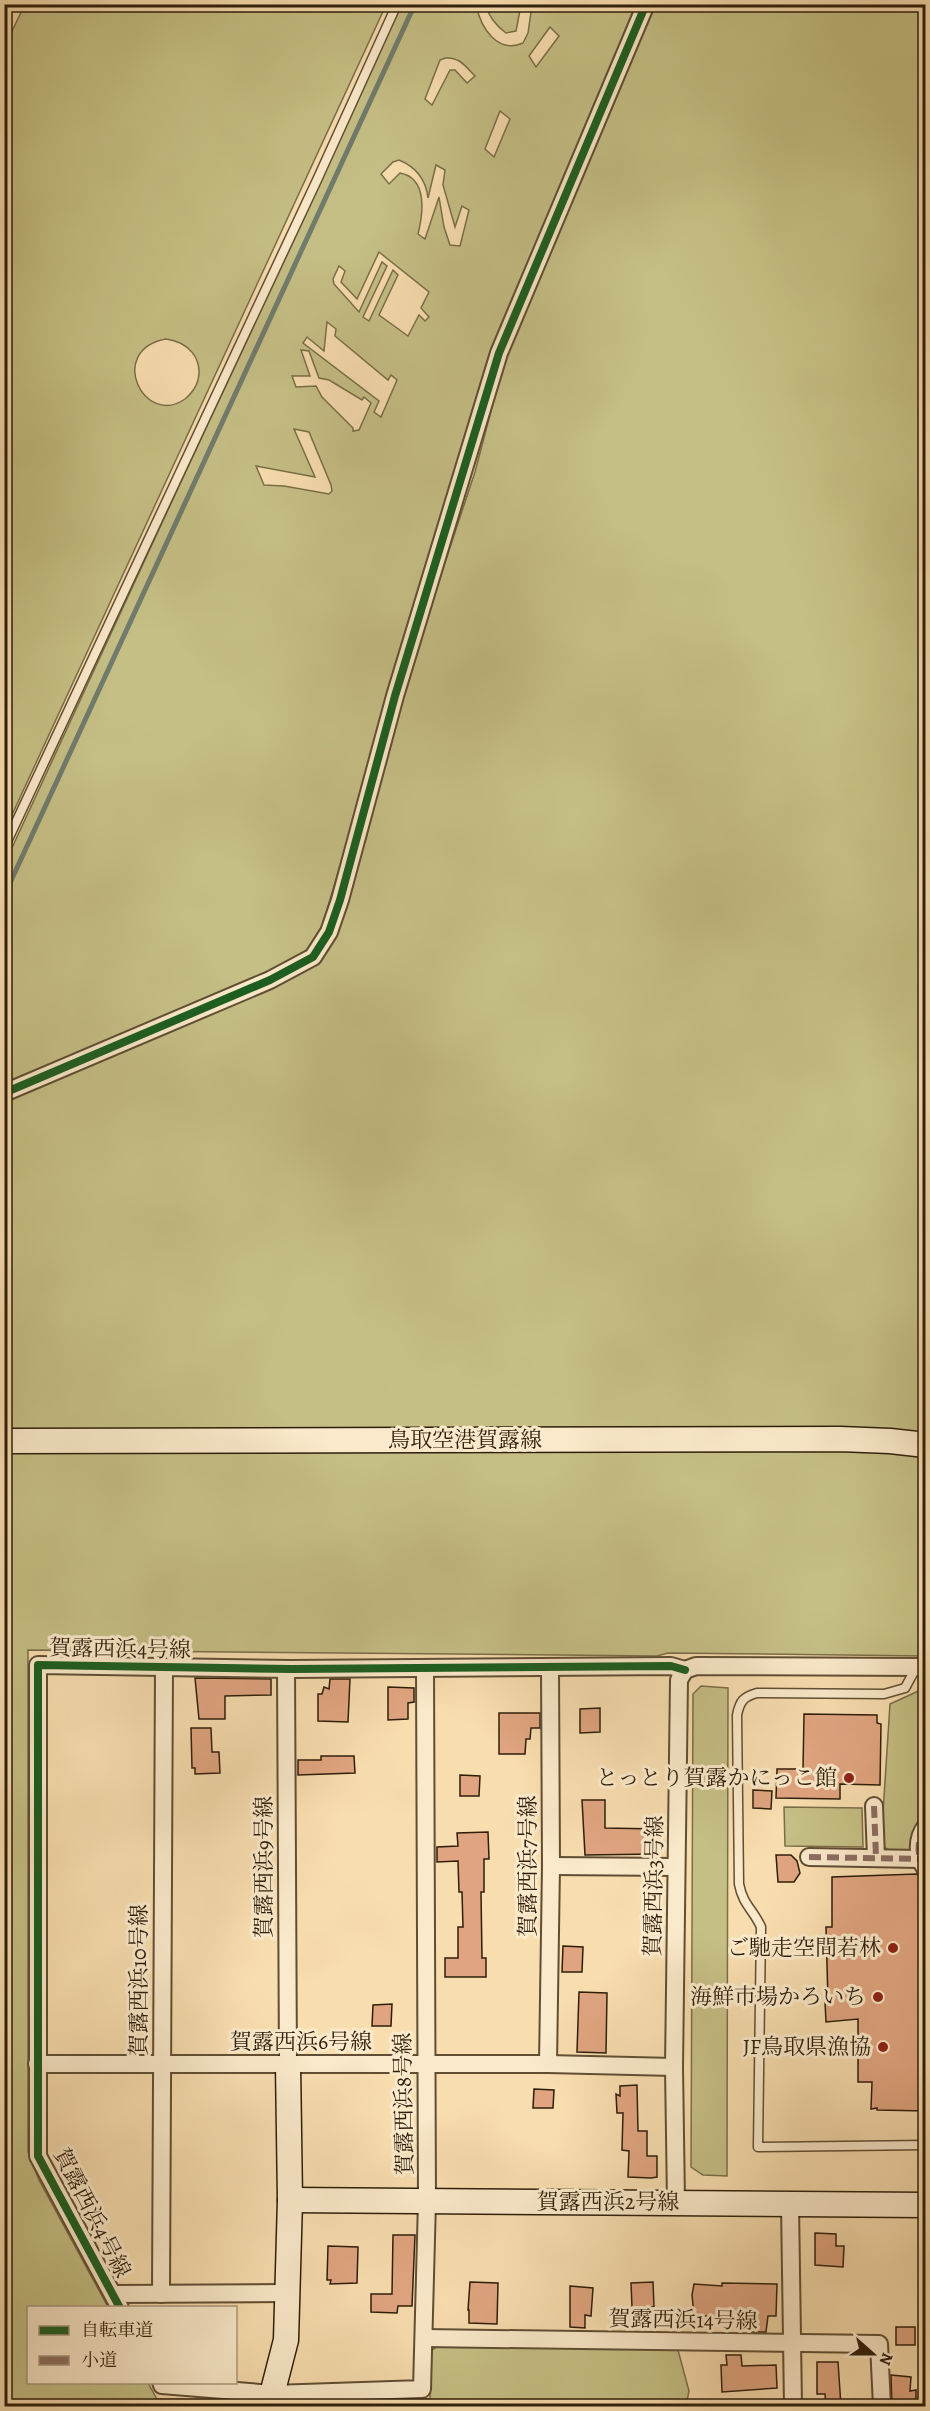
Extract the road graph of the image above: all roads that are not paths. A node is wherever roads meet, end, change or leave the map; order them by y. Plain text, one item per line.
1 (397, 4) edge
2 (646, 4) edge
3 (4, 848) edge
4 (4, 1093) edge
5 (4, 1441) edge
6 (926, 1446) edge
7 (164, 1667) junction
8 (550, 1667) junction
9 (921, 1667) edge
10 (425, 1668) junction
11 (286, 1669) junction
12 (685, 1670) junction
13 (874, 1806) dead end
14 (926, 1826) edge
15 (809, 1857) dead end
16 (876, 1857) junction
17 (923, 1864) edge
18 (551, 1866) junction
19 (676, 1866) junction
20 (37, 2064) junction
21 (161, 2064) junction
22 (548, 2064) junction
23 (288, 2065) junction
24 (426, 2066) junction
25 (674, 2067) junction
26 (926, 2145) edge
27 (290, 2200) junction
28 (427, 2201) junction
29 (676, 2202) junction
30 (790, 2204) junction
31 (926, 2205) edge
32 (161, 2294) junction
33 (288, 2294) junction
34 (117, 2301) edge
35 (424, 2338) junction
36 (791, 2344) junction
37 (162, 2384) edge
38 (271, 2400) edge
39 (793, 2406) edge
40 (882, 2406) edge

1 - 3 lane
2 - 4 street
5 - 6 street, 鳥取空港賀露線
7 - 11 street, 賀露西浜4号線
7 - 20 street, 賀露西浜4号線
7 - 21 street, 賀露西浜10号線
8 - 10 street, 賀露西浜4号線
8 - 12 street, 賀露西浜4号線
8 - 18 street, 賀露西浜7号線
9 - 12 street
9 - 26 lane
10 - 11 street, 賀露西浜4号線
10 - 24 street, 賀露西浜8号線
11 - 23 street, 賀露西浜9号線
12 - 19 street, 賀露西浜3号線
13 - 16 street
14 - 17 street
15 - 16 street
16 - 17 street
18 - 19 street
18 - 22 street, 賀露西浜7号線
19 - 25 street, 賀露西浜3号線
20 - 21 street, 賀露西浜6号線
20 - 34 street, 賀露西浜4号線
21 - 23 street, 賀露西浜6号線
21 - 32 street, 賀露西浜10号線
22 - 24 street, 賀露西浜6号線
22 - 25 street, 賀露西浜6号線
23 - 24 street, 賀露西浜6号線
23 - 27 street
24 - 28 street, 賀露西浜8号線
25 - 29 street, 賀露西浜3号線
27 - 28 street, 賀露西浜2号線
27 - 33 street
28 - 29 street, 賀露西浜2号線
28 - 35 street, 賀露西浜8号線
29 - 30 street, 賀露西浜2号線
30 - 31 street, 賀露西浜2号線
30 - 36 street
32 - 33 street
32 - 34 street
33 - 38 street
35 - 36 street, 賀露西浜14号線
35 - 38 street, 賀露西浜8号線
36 - 39 street
36 - 40 street, 賀露西浜14号線
37 - 38 street

